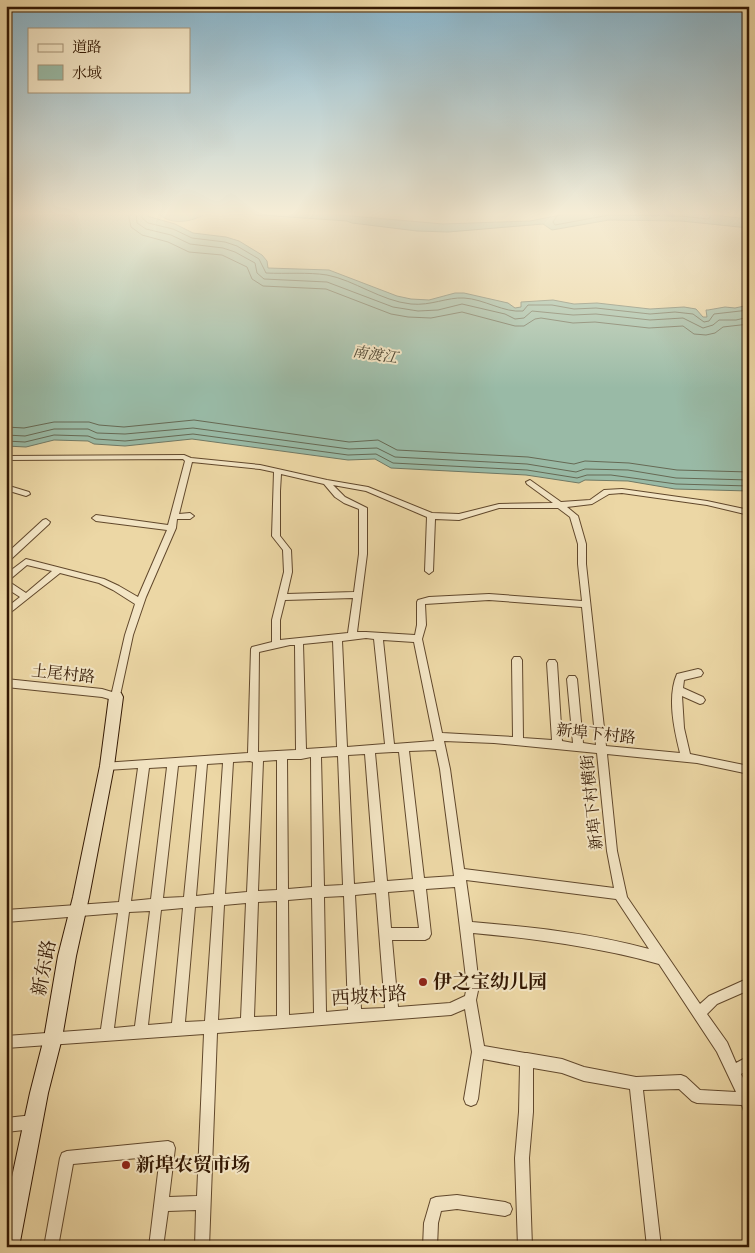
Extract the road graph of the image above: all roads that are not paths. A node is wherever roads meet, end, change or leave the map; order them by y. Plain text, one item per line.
1 (6, 458) edge
2 (189, 460) junction
3 (277, 471) junction
4 (327, 482) junction
5 (530, 482) dead end
6 (6, 487) edge
7 (26, 494) dead end
8 (558, 505) junction
9 (749, 513) edge
10 (190, 516) dead end
11 (431, 516) junction
12 (174, 517) junction
13 (96, 518) dead end
14 (46, 522) dead end
15 (172, 528) junction
16 (8, 558) edge
17 (26, 562) junction
18 (60, 570) junction
19 (429, 572) dead end
20 (6, 579) edge
21 (6, 584) edge
22 (357, 595) junction
23 (26, 597) junction
24 (282, 598) junction
25 (140, 603) junction
26 (586, 604) junction
27 (6, 614) edge
28 (378, 636) junction
29 (352, 637) junction
30 (337, 638) junction
31 (418, 639) junction
32 (298, 642) junction
33 (276, 645) junction
34 (517, 660) dead end
35 (552, 663) dead end
36 (698, 673) dead end
37 (572, 679) dead end
38 (6, 684) edge
39 (677, 690) junction
40 (116, 697) junction
41 (700, 700) dead end
42 (440, 741) junction
43 (518, 741) junction
44 (557, 745) junction
45 (578, 747) junction
46 (404, 748) junction
47 (390, 749) junction
48 (370, 750) junction
49 (601, 750) junction
50 (344, 752) junction
51 (316, 754) junction
52 (301, 755) junction
53 (282, 756) junction
54 (255, 758) junction
55 (686, 758) junction
56 (228, 759) junction
57 (202, 761) junction
58 (173, 762) junction
59 (144, 764) junction
60 (107, 766) junction
61 (749, 770) edge
62 (460, 878) junction
63 (419, 884) junction
64 (382, 887) junction
65 (349, 890) junction
66 (318, 892) junction
67 (621, 894) junction
68 (282, 895) junction
69 (252, 897) junction
70 (219, 900) junction
71 (189, 902) junction
72 (156, 904) junction
73 (124, 907) junction
74 (78, 910) junction
75 (6, 916) edge
76 (466, 927) junction
77 (385, 934) junction
78 (663, 959) junction
79 (749, 984) edge
80 (470, 1000) junction
81 (699, 1013) junction
82 (392, 1014) junction
83 (355, 1016) junction
84 (320, 1019) junction
85 (283, 1022) junction
86 (247, 1024) junction
87 (211, 1027) junction
88 (178, 1029) junction
89 (142, 1032) junction
90 (107, 1034) junction
91 (53, 1038) junction
92 (6, 1042) edge
93 (478, 1052) junction
94 (527, 1059) junction
95 (749, 1062) edge
96 (733, 1072) junction
97 (636, 1084) junction
98 (471, 1099) dead end
99 (747, 1103) edge
100 (34, 1122) junction
101 (6, 1125) edge
102 (204, 1203) junction
103 (161, 1204) junction
104 (505, 1209) dead end
105 (8, 1247) edge
106 (51, 1247) edge
107 (156, 1247) edge
108 (202, 1247) edge
109 (430, 1247) edge
110 (525, 1247) edge
111 (654, 1247) edge

1 - 2 street
2 - 3 street
2 - 12 street
3 - 4 street
3 - 24 street
4 - 11 street
4 - 22 street
5 - 8 street, 新埠下村横街
6 - 7 street
8 - 9 street
8 - 11 street
8 - 26 street, 新埠下村横街
10 - 12 street
11 - 19 street
12 - 15 street
13 - 15 street
14 - 16 street
15 - 25 street
16 - 17 street
17 - 18 street
17 - 20 street
18 - 23 street
18 - 25 street
21 - 23 street
22 - 24 street
22 - 29 street
23 - 27 street
24 - 33 street
25 - 40 street
26 - 31 street
26 - 49 street, 新埠下村横街
28 - 29 street
28 - 31 street
28 - 47 street
29 - 30 street
30 - 32 street
30 - 50 street
31 - 42 street
32 - 33 street
32 - 52 street
33 - 54 street
34 - 43 street
35 - 44 street
36 - 39 street
37 - 45 street
38 - 40 street, 土尾村路
39 - 41 street
39 - 55 street
40 - 60 street, 新东路
42 - 43 street, 新埠下村路
42 - 46 street, 新埠下村路
42 - 62 street
43 - 44 street, 新埠下村路
44 - 45 street, 新埠下村路
45 - 49 street, 新埠下村路
46 - 47 street, 新埠下村路
46 - 63 street
47 - 48 street, 新埠下村路
48 - 50 street, 新埠下村路
48 - 64 street
49 - 55 street, 新埠下村路
49 - 67 street, 新埠下村横街
50 - 51 street, 新埠下村路
50 - 65 street
51 - 52 street, 新埠下村路
51 - 66 street
52 - 53 street, 新埠下村路
53 - 54 street, 新埠下村路
53 - 68 street
54 - 56 street
54 - 69 street
55 - 61 street, 新埠下村路
56 - 57 street
56 - 70 street
57 - 58 street
57 - 71 street
58 - 59 street
58 - 72 street
59 - 60 street
59 - 73 street
60 - 74 street, 新东路
62 - 63 street
62 - 67 street
62 - 76 street
63 - 64 street
63 - 77 street
64 - 65 street
64 - 77 street
65 - 66 street
65 - 83 street
66 - 68 street
66 - 84 street
67 - 78 street, 新埠下村横街
68 - 69 street
68 - 85 street
69 - 70 street
69 - 86 street
70 - 71 street
70 - 87 street
71 - 72 street
71 - 88 street
72 - 73 street
72 - 89 street
73 - 74 street
73 - 90 street
74 - 75 street
74 - 91 street, 新东路
76 - 78 street
76 - 80 street
77 - 82 street
78 - 81 street, 新埠下村横街
79 - 81 street
80 - 82 street, 西坡村路
80 - 93 street
81 - 96 street, 新埠下村横街
82 - 83 street, 西坡村路
83 - 84 street, 西坡村路
84 - 85 street, 西坡村路
85 - 86 street, 西坡村路
86 - 87 street, 西坡村路
87 - 88 street, 西坡村路
87 - 102 street
88 - 89 street, 西坡村路
89 - 90 street, 西坡村路
90 - 91 street, 西坡村路
91 - 92 street, 西坡村路
91 - 100 street, 新东路
93 - 94 street
93 - 98 street
94 - 97 street
94 - 110 street
95 - 96 street
96 - 99 street, 新埠下村横街
97 - 99 street
97 - 111 street
100 - 101 street
100 - 105 street, 新东路
102 - 103 street
102 - 108 street
103 - 106 street
103 - 107 street
104 - 109 street

